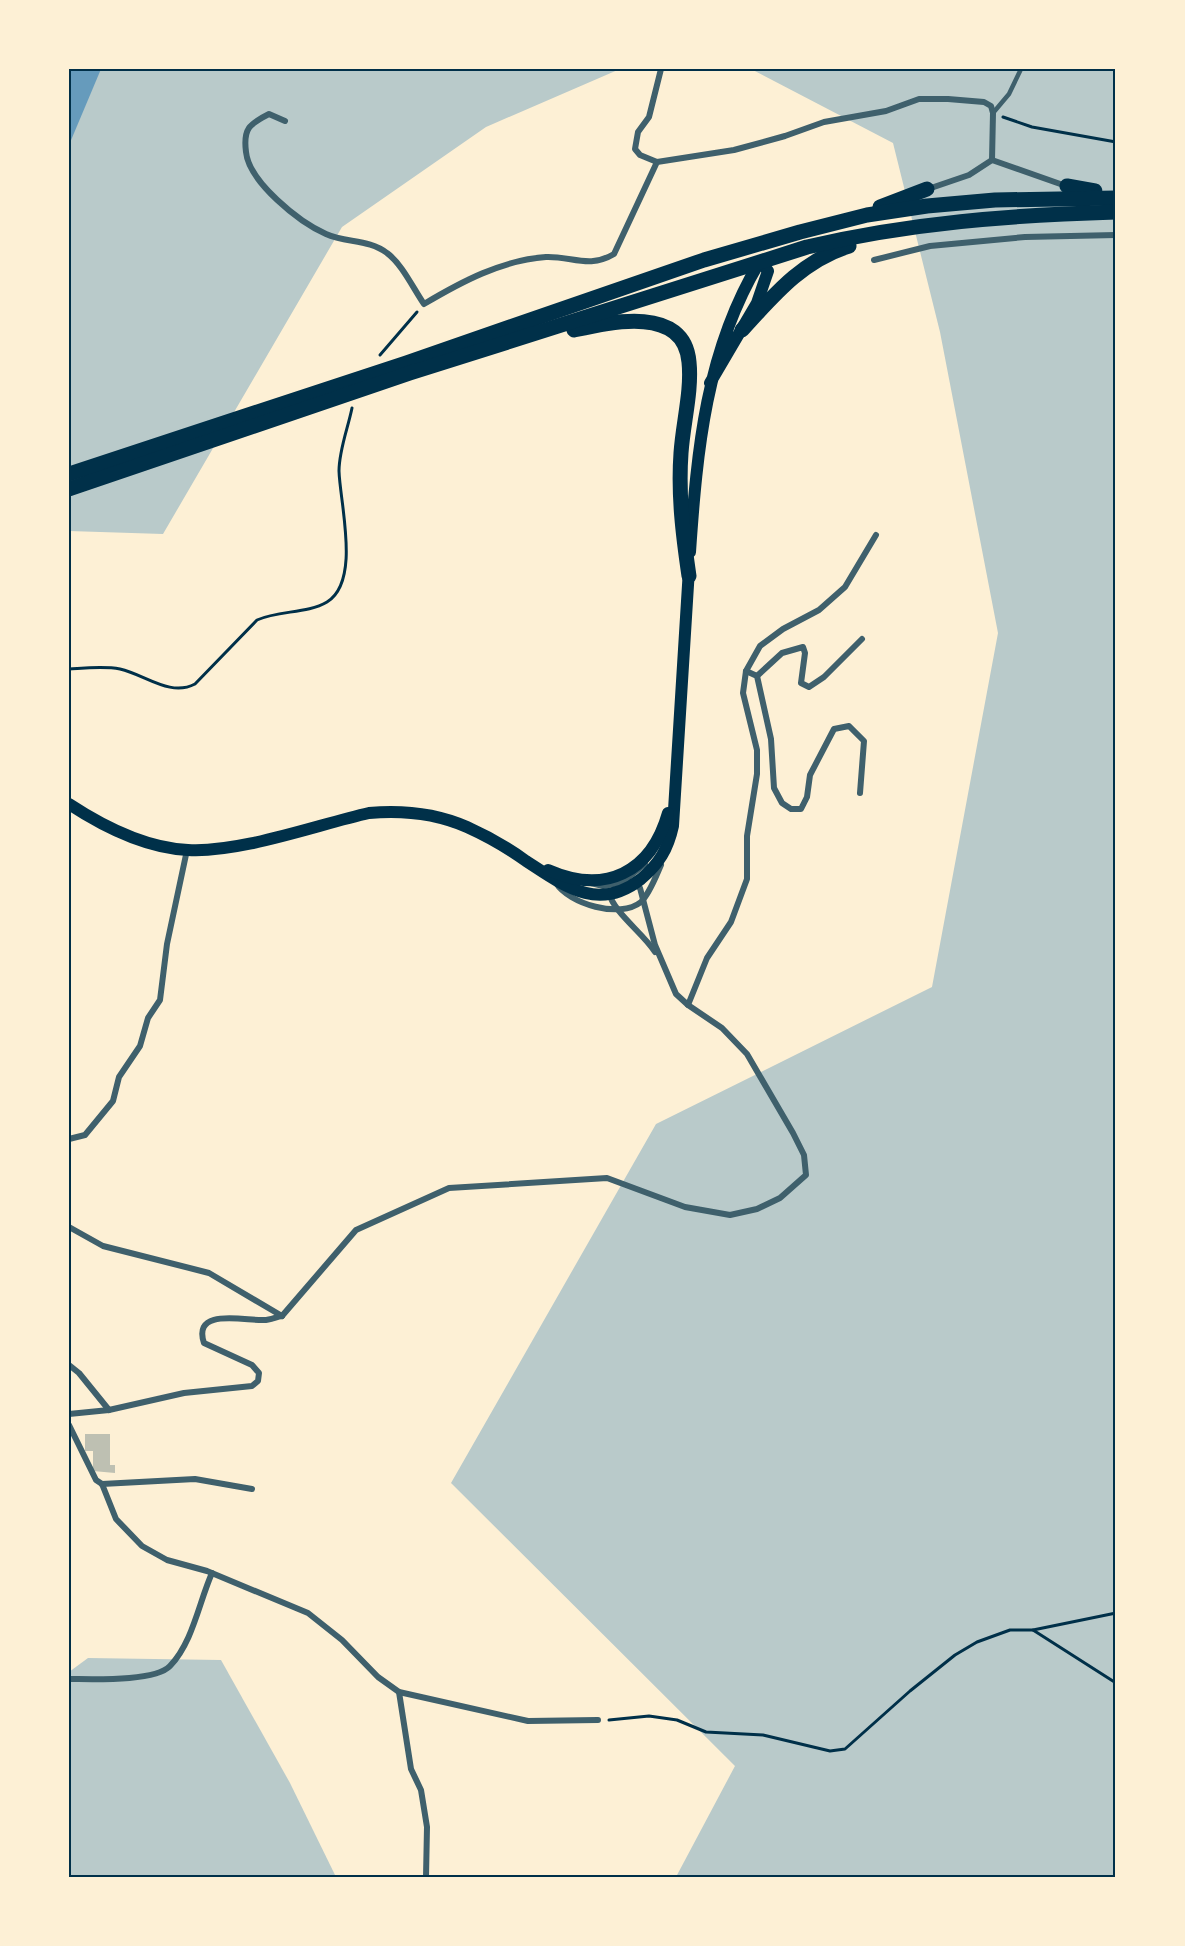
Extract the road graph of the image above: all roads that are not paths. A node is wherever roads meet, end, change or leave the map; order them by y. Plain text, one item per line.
1 (661, 69) edge
2 (1021, 69) edge
3 (993, 113) junction
4 (285, 121) dead end
5 (992, 160) junction
6 (657, 162) junction
7 (1067, 186) joint
8 (927, 189) joint
9 (1116, 192) edge
10 (1116, 198) edge
11 (995, 200) junction
12 (1116, 212) edge
13 (867, 215) junction
14 (996, 218) junction
15 (848, 228) junction
16 (1116, 235) edge
17 (874, 260) dead end
18 (760, 261) junction
19 (588, 300) junction
20 (742, 330) junction
21 (409, 372) junction
22 (710, 383) junction
23 (69, 474) edge
24 (96, 474) junction
25 (69, 489) edge
26 (876, 535) dead end
27 (689, 576) junction
28 (862, 639) dead end
29 (746, 671) junction
30 (757, 676) junction
31 (676, 776) junction
32 (860, 794) dead end
33 (69, 804) edge
34 (187, 850) junction
35 (649, 853) junction
36 (665, 853) junction
37 (525, 860) junction
38 (555, 881) junction
39 (587, 882) junction
40 (635, 883) junction
41 (612, 889) junction
42 (644, 898) junction
43 (617, 909) junction
44 (662, 963) junction
45 (688, 1005) junction
46 (69, 1140) edge
47 (69, 1227) edge
48 (282, 1316) junction
49 (69, 1365) edge
50 (109, 1410) junction
51 (69, 1414) edge
52 (69, 1425) edge
53 (102, 1484) junction
54 (252, 1489) dead end
55 (212, 1573) junction
56 (69, 1679) edge
57 (399, 1692) junction
58 (598, 1720) road end
59 (426, 1877) edge

1 - 6 street
2 - 3 lane
3 - 5 street
3 - 6 street
4 - 6 street
5 - 7 street
5 - 8 street
7 - 9 main road
8 - 13 main road
10 - 11 main road
11 - 13 main road
11 - 15 main road
12 - 14 main road
13 - 15 main road
13 - 19 main road
14 - 18 main road
14 - 20 main road
15 - 18 main road
16 - 17 street
18 - 19 main road
18 - 20 main road
18 - 21 main road
18 - 22 main road
19 - 21 main road
20 - 22 main road
21 - 24 main road
21 - 24 main road
21 - 27 main road
22 - 27 main road
23 - 24 main road
24 - 25 main road
26 - 29 street
27 - 31 main road
28 - 30 street
29 - 30 street
29 - 45 street
30 - 32 street
31 - 35 main road
31 - 36 main road
33 - 34 main road
34 - 37 main road
34 - 46 street
35 - 39 main road
35 - 41 street
36 - 40 main road
36 - 42 street
37 - 38 main road
37 - 39 main road
38 - 41 main road
38 - 43 street
39 - 41 street
40 - 41 main road
40 - 42 street
41 - 43 street
42 - 43 street
42 - 44 street
43 - 44 street
44 - 45 street
45 - 48 street
47 - 48 street
48 - 50 street
49 - 50 street
50 - 51 street
52 - 53 street
53 - 54 street
53 - 55 street
55 - 56 street
55 - 57 street
57 - 58 street
57 - 59 street

